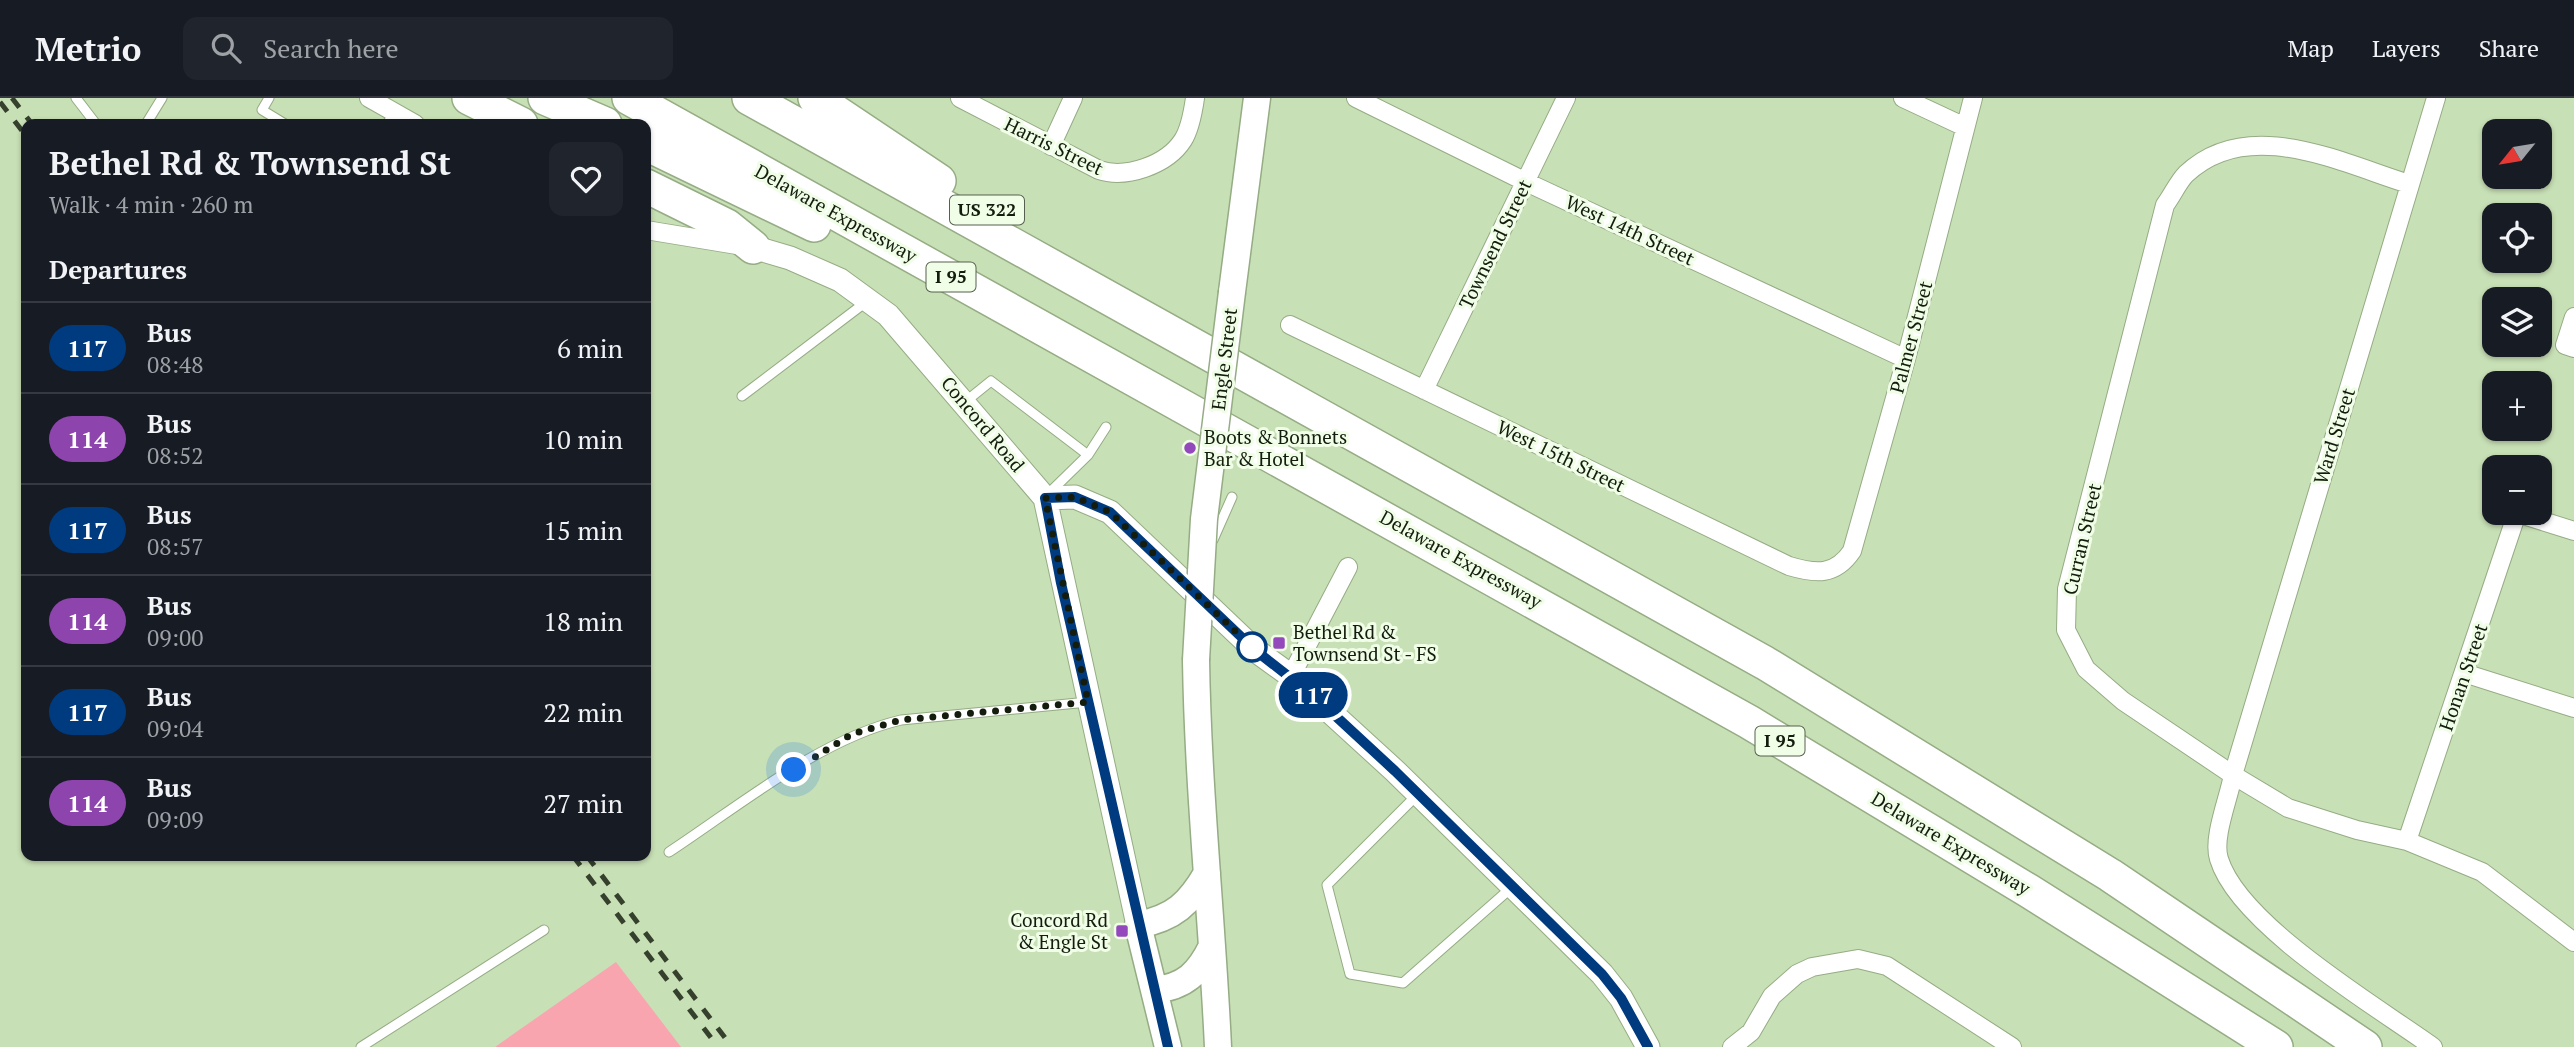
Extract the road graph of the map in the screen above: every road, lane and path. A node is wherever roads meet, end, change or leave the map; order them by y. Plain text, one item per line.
1 (76, 98) edge
2 (162, 98) edge
3 (269, 98) edge
4 (369, 98) edge
5 (469, 98) edge
6 (545, 98) edge
7 (629, 98) edge
8 (748, 98) edge
9 (815, 98) edge
10 (960, 98) edge
11 (1073, 98) edge
12 (1195, 98) edge
13 (1256, 98) edge
14 (1356, 98) edge
15 (1566, 98) edge
16 (1903, 98) edge
17 (1973, 98) edge
18 (2436, 98) edge
19 (391, 118) edge
20 (92, 119) edge
21 (149, 119) edge
22 (277, 119) edge
23 (512, 119) edge
24 (593, 119) edge
25 (1965, 127) junction
26 (651, 146) edge
27 (1051, 146) junction
28 (1526, 182) junction
29 (2409, 184) junction
30 (651, 188) edge
31 (651, 231) edge
32 (753, 247) junction
33 (870, 299) junction
34 (2574, 317) edge
35 (1157, 325) junction
36 (1290, 325) dead end
37 (2569, 347) edge
38 (1906, 359) junction
39 (1423, 390) junction
40 (742, 396) dead end
41 (965, 402) junction
42 (1106, 427) dead end
43 (1088, 455) junction
44 (1273, 455) junction
45 (1232, 497) dead end
46 (1045, 498) junction
47 (2552, 524) edge
48 (2513, 525) edge
49 (2574, 531) edge
50 (1348, 567) dead end
51 (1836, 568) joint
52 (1191, 590) junction
53 (2464, 673) junction
54 (1291, 676) junction
55 (1088, 702) junction
56 (2574, 708) edge
57 (2233, 775) junction
58 (1418, 793) junction
59 (2407, 841) junction
60 (669, 852) dead end
61 (1207, 873) junction
62 (1513, 886) junction
63 (1138, 925) junction
64 (544, 930) dead end
65 (2574, 942) edge
66 (1212, 946) junction
67 (1154, 990) junction
68 (361, 1047) edge
69 (1168, 1047) edge
70 (1218, 1047) edge
71 (1648, 1047) edge
72 (1732, 1047) edge
73 (2012, 1047) edge
74 (2276, 1047) edge
75 (2365, 1047) edge
76 (2433, 1047) edge

1 - 20 lane
2 - 21 lane
3 - 22 lane
4 - 19 street
5 - 23 highway
6 - 24 highway
7 - 44 highway, Delaware Expressway / I 95
8 - 35 highway
9 - 35 highway, US 322
10 - 27 street, Harris Street
11 - 27 street
12 - 27 street, Harris Street
13 - 61 main road, Engle Street, bridge
14 - 28 street, West 14th Street
15 - 28 street, Townsend Street
16 - 25 street
17 - 25 street, Palmer Street
18 - 29 street, Ward Street
25 - 38 street, Palmer Street
26 - 44 highway
28 - 38 street, West 14th Street
28 - 39 street, Townsend Street
29 - 57 street, Ward Street
29 - 57 street, Curran Street
30 - 32 highway
31 - 32 street, Concord Road
32 - 33 street, Concord Road
33 - 40 lane
33 - 41 street, Concord Road
34 - 37 street
35 - 75 highway
36 - 39 street, West 15th Street
38 - 51 street, Palmer Street
39 - 51 street, West 15th Street
41 - 43 lane
41 - 46 street, Concord Road
42 - 43 lane
43 - 46 lane
44 - 74 highway, Delaware Expressway / I 95
45 - 52 lane
46 - 52 street
46 - 55 street, Concord Road
47 - 49 street
48 - 53 street, Honan Street
50 - 54 street
52 - 54 street
53 - 56 street
53 - 59 street, Honan Street
54 - 58 street
55 - 60 lane
55 - 63 street, Concord Road
57 - 59 street, Curran Street
57 - 76 street, Ward Street
58 - 62 street
58 - 62 lane
59 - 65 street, Curran Street
61 - 63 main road
61 - 66 main road, Engle Street
62 - 71 street
63 - 67 main road, Concord Road
64 - 68 lane
66 - 67 main road
66 - 70 main road, Engle Street
67 - 69 main road, Concord Road
72 - 73 street

